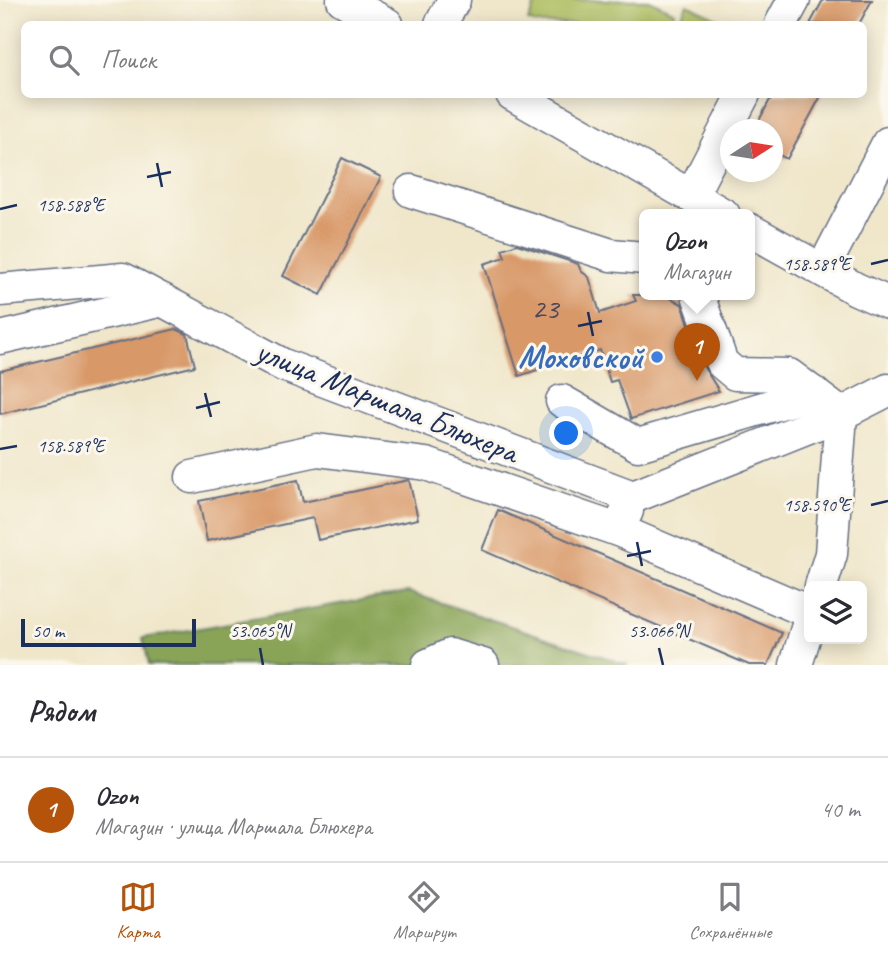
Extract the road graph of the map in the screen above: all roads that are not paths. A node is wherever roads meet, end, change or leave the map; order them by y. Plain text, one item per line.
1 (343, 0) edge
2 (454, 0) edge
3 (794, 0) edge
4 (382, 21) edge
5 (443, 21) edge
6 (783, 21) edge
7 (519, 98) edge
8 (742, 98) edge
9 (888, 143) edge
10 (411, 191) dead end
11 (691, 196) junction
12 (714, 209) edge
13 (757, 240) edge
14 (639, 257) edge
15 (823, 269) junction
16 (0, 290) edge
17 (163, 300) junction
18 (700, 300) edge
19 (888, 303) edge
20 (0, 338) edge
21 (888, 390) edge
22 (814, 393) junction
23 (562, 401) dead end
24 (841, 414) junction
25 (192, 477) dead end
26 (633, 497) junction
27 (618, 530) junction
28 (823, 581) edge
29 (804, 610) edge
30 (804, 639) edge
31 (428, 665) edge
32 (483, 665) edge
33 (796, 665) edge

1 - 4 street
2 - 5 street
3 - 6 street
7 - 11 street
8 - 11 street
9 - 15 street
10 - 14 street
11 - 12 street
13 - 15 street
15 - 19 street
16 - 17 street, улица Маршала Блюхера
17 - 20 street
17 - 26 street, улица Маршала Блюхера
18 - 22 street
21 - 24 street
22 - 23 street
22 - 24 street
24 - 26 street
24 - 28 street
25 - 27 street
26 - 27 street
27 - 29 street
30 - 33 street
31 - 32 street

